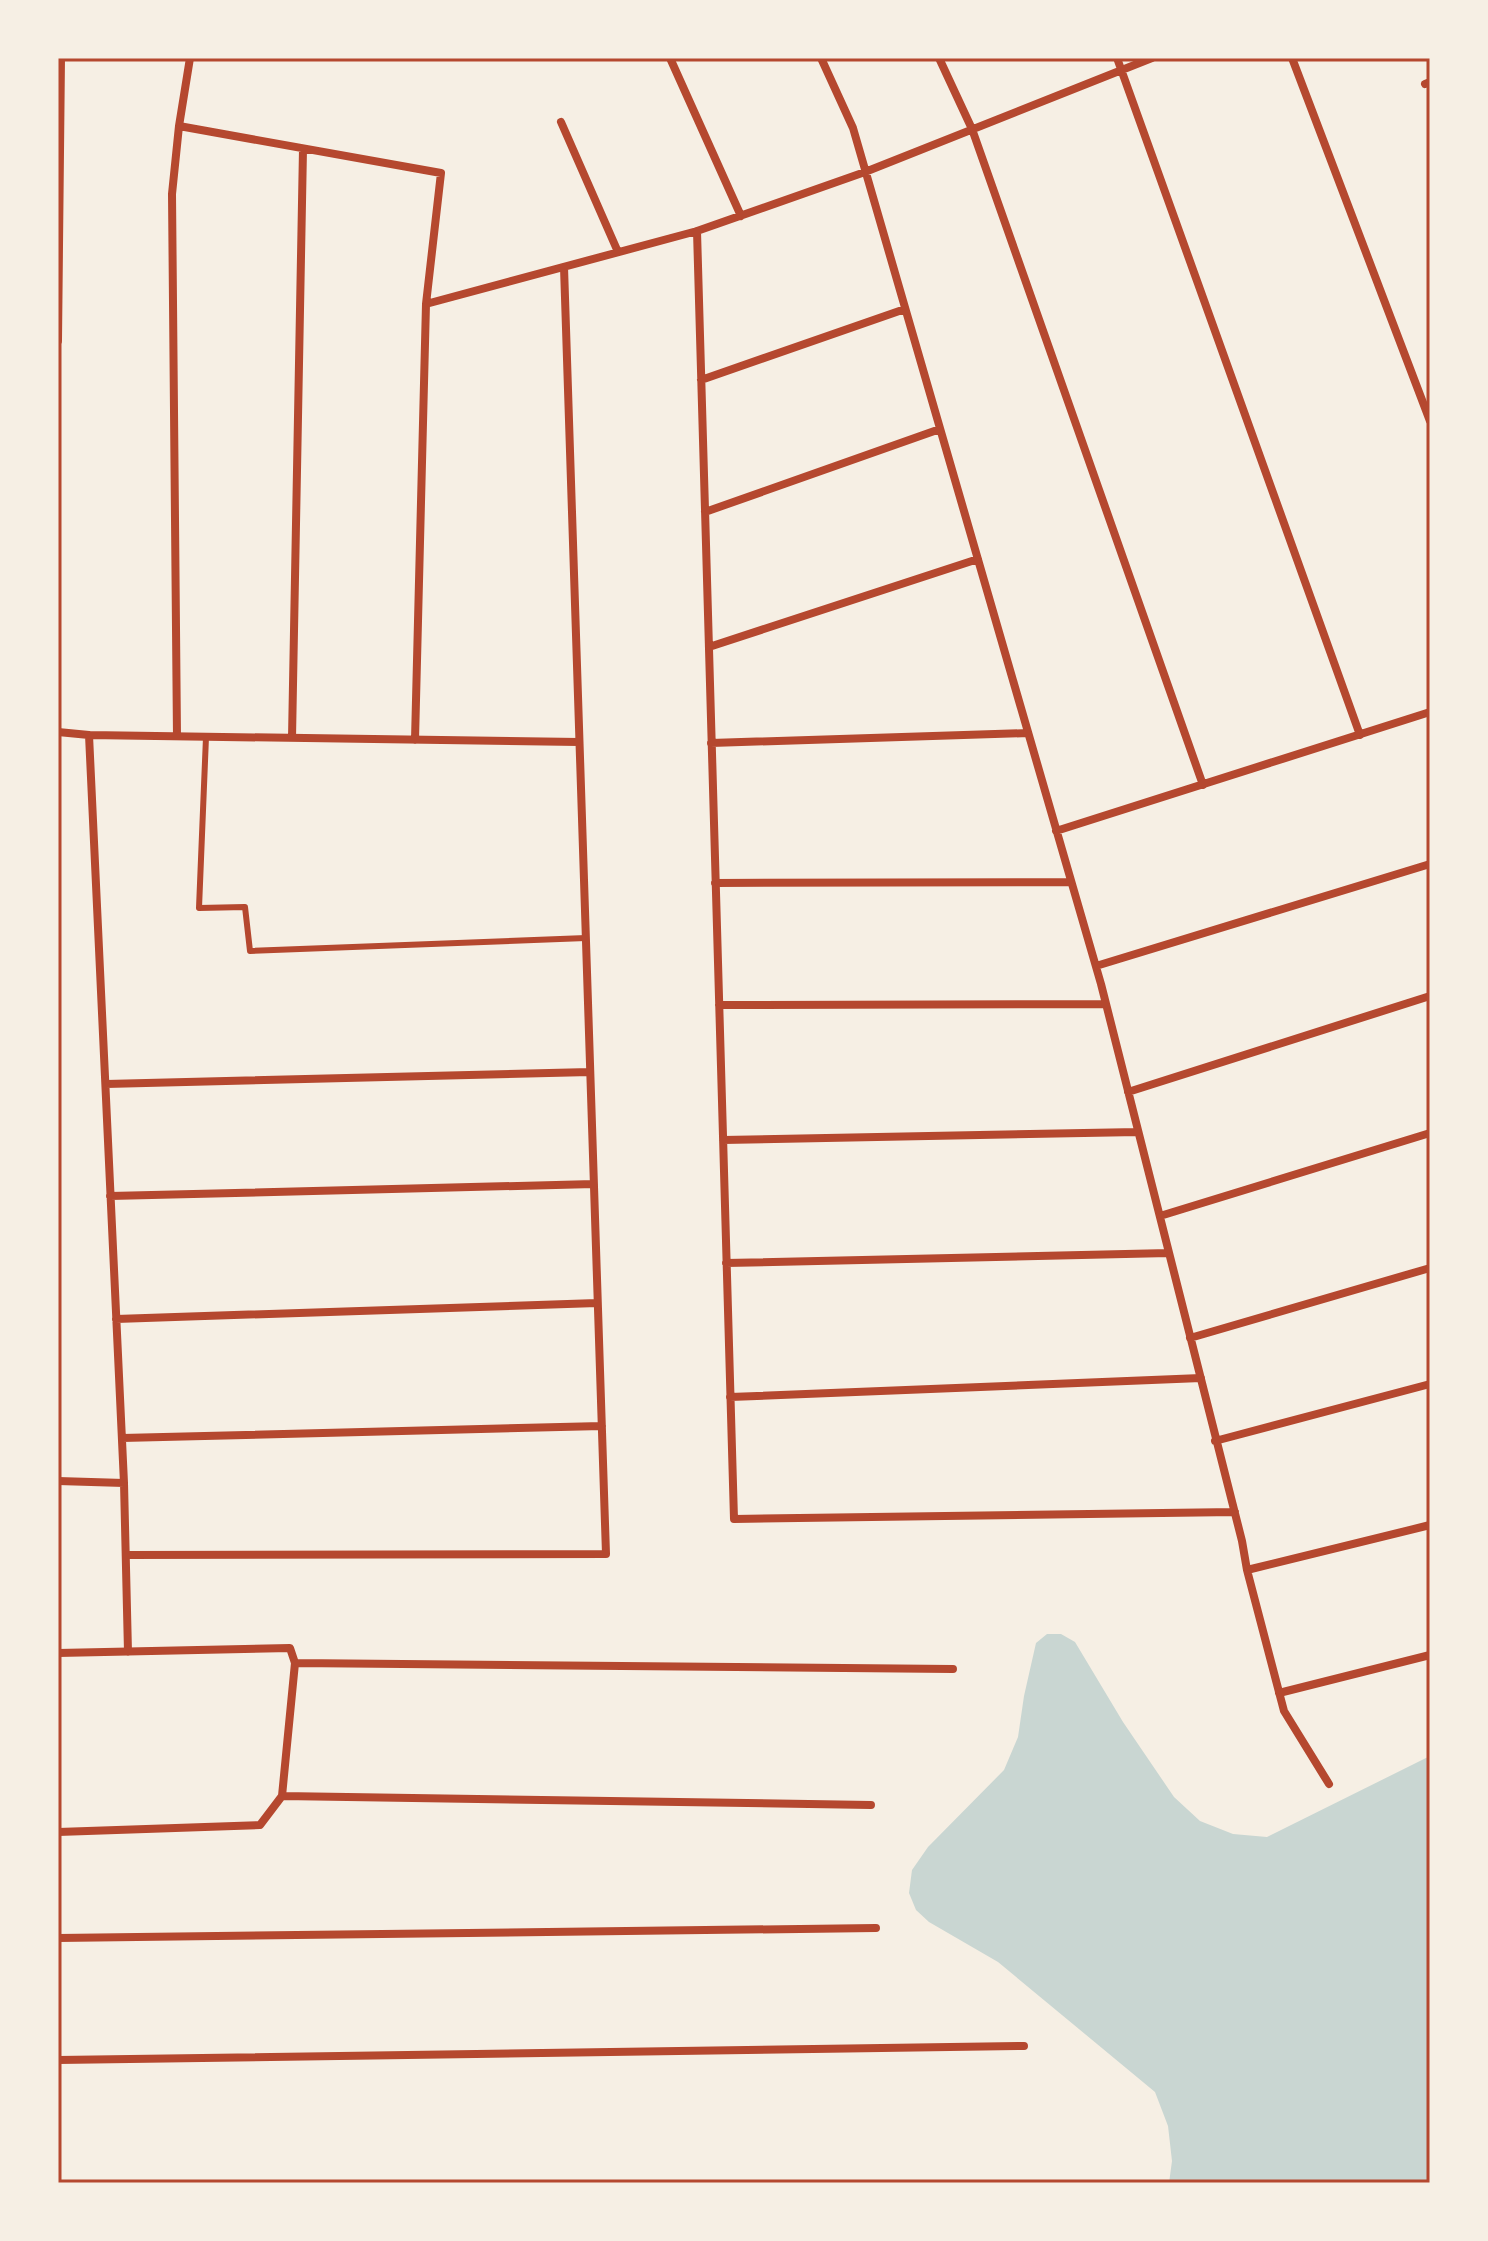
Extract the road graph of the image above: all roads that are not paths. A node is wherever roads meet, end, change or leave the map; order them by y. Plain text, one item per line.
1 (61, 58) edge
2 (190, 58) edge
3 (670, 58) edge
4 (821, 58) edge
5 (939, 58) edge
6 (1117, 58) edge
7 (1152, 58) edge
8 (1292, 58) edge
9 (1121, 70) junction
10 (561, 122) dead end
11 (179, 126) junction
12 (972, 129) junction
13 (303, 149) junction
14 (865, 172) junction
15 (741, 216) junction
16 (697, 231) junction
17 (618, 252) junction
18 (564, 267) junction
19 (426, 304) junction
20 (905, 309) junction
21 (58, 341) edge
22 (701, 380) junction
23 (1430, 421) edge
24 (940, 429) junction
25 (705, 512) junction
26 (978, 559) junction
27 (709, 647) junction
28 (1430, 712) edge
29 (58, 732) edge
30 (1028, 733) junction
31 (89, 735) junction
32 (1360, 735) junction
33 (177, 736) junction
34 (206, 737) junction
35 (292, 738) junction
36 (415, 740) junction
37 (579, 742) junction
38 (711, 743) junction
39 (1203, 785) junction
40 (1056, 831) junction
41 (1430, 864) edge
42 (1071, 882) junction
43 (715, 883) junction
44 (586, 938) junction
45 (1096, 966) junction
46 (1430, 996) edge
47 (1106, 1004) junction
48 (719, 1005) junction
49 (590, 1072) junction
50 (106, 1084) junction
51 (1128, 1092) junction
52 (1138, 1132) junction
53 (1430, 1133) edge
54 (723, 1140) junction
55 (594, 1184) junction
56 (110, 1196) junction
57 (1160, 1216) junction
58 (1169, 1253) junction
59 (726, 1263) junction
60 (1430, 1268) edge
61 (597, 1303) junction
62 (116, 1319) junction
63 (1190, 1338) junction
64 (1201, 1378) junction
65 (1430, 1384) edge
66 (730, 1397) junction
67 (602, 1426) junction
68 (122, 1438) junction
69 (1215, 1441) junction
70 (58, 1481) edge
71 (124, 1483) junction
72 (1235, 1512) junction
73 (1430, 1525) edge
74 (126, 1555) junction
75 (1247, 1570) junction
76 (128, 1652) junction
77 (58, 1653) edge
78 (1430, 1655) edge
79 (295, 1663) junction
80 (953, 1669) dead end
81 (1279, 1693) junction
82 (1329, 1784) dead end
83 (282, 1796) junction
84 (871, 1805) dead end
85 (58, 1832) edge
86 (876, 1928) dead end
87 (58, 1938) edge
88 (1024, 2046) dead end
89 (58, 2060) edge

1 - 21 street
2 - 11 street
3 - 15 street
4 - 14 street
5 - 12 street
6 - 9 street
7 - 9 street
8 - 23 street
9 - 12 street
9 - 32 street
10 - 17 street
11 - 13 street
11 - 33 street
12 - 14 street
12 - 39 street
13 - 19 street
13 - 35 street
14 - 15 street
14 - 20 street
15 - 16 street
16 - 17 street
16 - 22 street
17 - 18 street
18 - 19 street
18 - 37 street
19 - 36 street
20 - 22 street
20 - 24 street
22 - 25 street
24 - 25 street
24 - 26 street
25 - 27 street
26 - 27 street
26 - 30 street
27 - 38 street
28 - 32 street
29 - 31 street
30 - 38 street
30 - 40 street
31 - 33 street
31 - 50 street
32 - 39 street
33 - 34 street
34 - 35 street
34 - 44 lane
35 - 36 street
36 - 37 street
37 - 44 street
38 - 43 street
39 - 40 street
40 - 42 street
41 - 45 street
42 - 43 street
42 - 45 street
43 - 48 street
44 - 49 street
45 - 47 street
46 - 51 street
47 - 48 street
47 - 51 street
48 - 54 street
49 - 50 street
49 - 55 street
50 - 56 street
51 - 52 street
52 - 54 street
52 - 57 street
53 - 57 street
54 - 59 street
55 - 56 street
55 - 61 street
56 - 62 street
57 - 58 street
58 - 59 street
58 - 63 street
59 - 66 street
60 - 63 street
61 - 62 street
61 - 67 street
62 - 68 street
63 - 64 street
64 - 66 street
64 - 69 street
65 - 69 street
66 - 72 street
67 - 68 street
67 - 74 street
68 - 71 street
69 - 72 street
70 - 71 street
71 - 74 street
72 - 75 street
73 - 75 street
74 - 76 street
75 - 81 street
76 - 77 street
76 - 79 street
78 - 81 street
79 - 80 street
79 - 83 street
81 - 82 street
83 - 84 street
83 - 85 street
86 - 87 street
88 - 89 street

